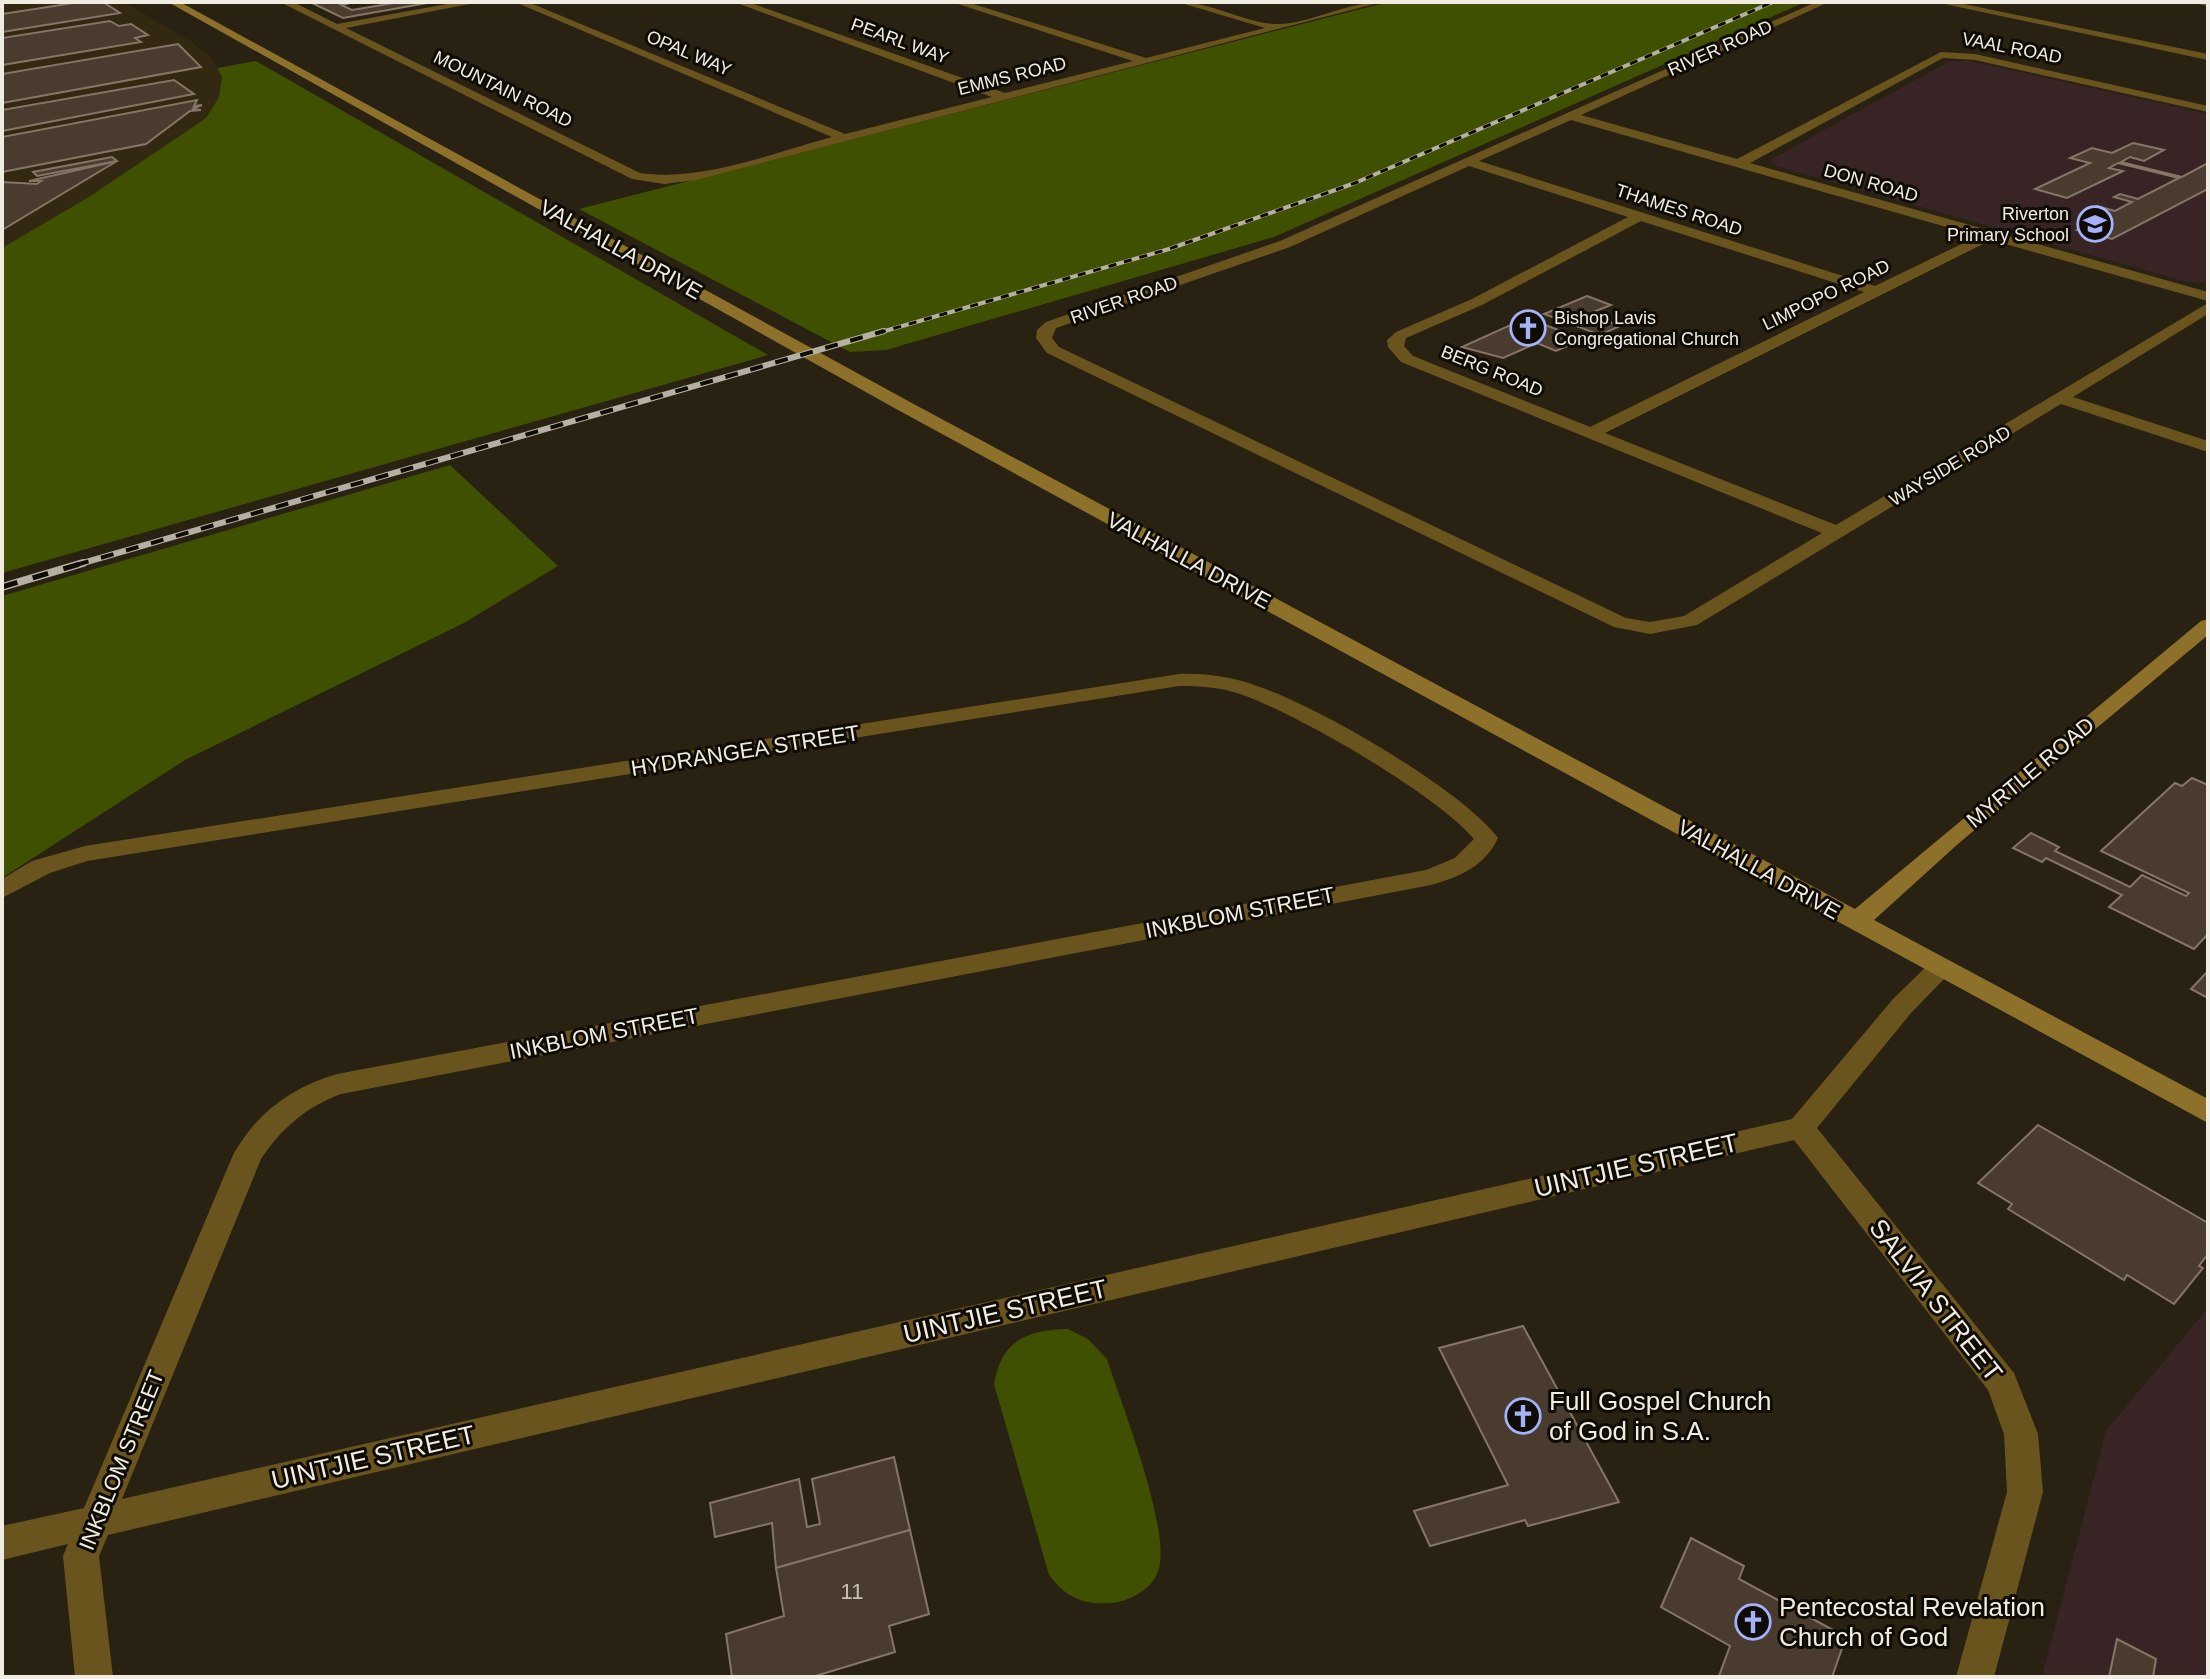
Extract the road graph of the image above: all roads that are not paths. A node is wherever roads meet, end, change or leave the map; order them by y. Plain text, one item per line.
1 (173, 2) edge
2 (285, 2) edge
3 (475, 2) edge
4 (520, 2) edge
5 (739, 2) edge
6 (957, 2) edge
7 (1183, 2) edge
8 (1377, 2) edge
9 (1824, 2) edge
10 (1940, 2) edge
11 (2201, 2) edge
12 (2208, 3) edge
13 (335, 27) junction
14 (1276, 28) junction
15 (2208, 57) edge
16 (1145, 61) junction
17 (1004, 97) junction
18 (2208, 109) edge
19 (1571, 116) junction
20 (844, 138) junction
21 (1468, 162) junction
22 (1738, 164) junction
23 (655, 180) joint
24 (1640, 216) junction
25 (1990, 235) junction
26 (1879, 292) junction
27 (2208, 297) edge
28 (2208, 308) edge
29 (2061, 398) junction
30 (1593, 432) junction
31 (2208, 447) edge
32 (1839, 533) junction
33 (1690, 621) joint
34 (2208, 625) edge
35 (1464, 814) joint
36 (2, 890) edge
37 (1856, 922) junction
38 (1940, 968) junction
39 (2208, 1112) edge
40 (1801, 1128) junction
41 (94, 1521) junction
42 (2, 1543) edge
43 (94, 1677) edge
44 (1975, 1677) edge

1 - 37 main road, VALHALLA DRIVE
2 - 13 street, MOUNTAIN ROAD
3 - 13 street
4 - 20 street, OPAL WAY
5 - 17 street, PEARL WAY
6 - 16 street
7 - 14 street
8 - 14 street, EMMS ROAD
9 - 19 street, RIVER ROAD
10 - 15 street
11 - 12 street
13 - 23 street, MOUNTAIN ROAD
14 - 16 street, EMMS ROAD
16 - 17 street, EMMS ROAD
17 - 20 street, EMMS ROAD
18 - 22 street, VAAL ROAD
19 - 21 street, RIVER ROAD
19 - 22 street, DON ROAD
20 - 23 street, EMMS ROAD
21 - 24 street, THAMES ROAD
21 - 33 street, RIVER ROAD
22 - 25 street, DON ROAD
24 - 26 street, THAMES ROAD
24 - 30 street, BERG ROAD
25 - 26 street, LIMPOPO ROAD
25 - 27 street, DON ROAD
26 - 30 street, LIMPOPO ROAD
28 - 29 street, WAYSIDE ROAD
29 - 31 street
29 - 32 street, WAYSIDE ROAD
30 - 32 street, BERG ROAD
32 - 33 street, WAYSIDE ROAD
34 - 37 main road, MYRTLE ROAD
35 - 36 street, HYDRANGEA STREET
35 - 41 street, INKBLOM STREET
37 - 38 main road, VALHALLA DRIVE
38 - 39 main road, VALHALLA DRIVE
38 - 40 street
40 - 41 street, UINTJIE STREET
40 - 44 street, SALVIA STREET
41 - 42 street, UINTJIE STREET
41 - 43 street, INKBLOM STREET

